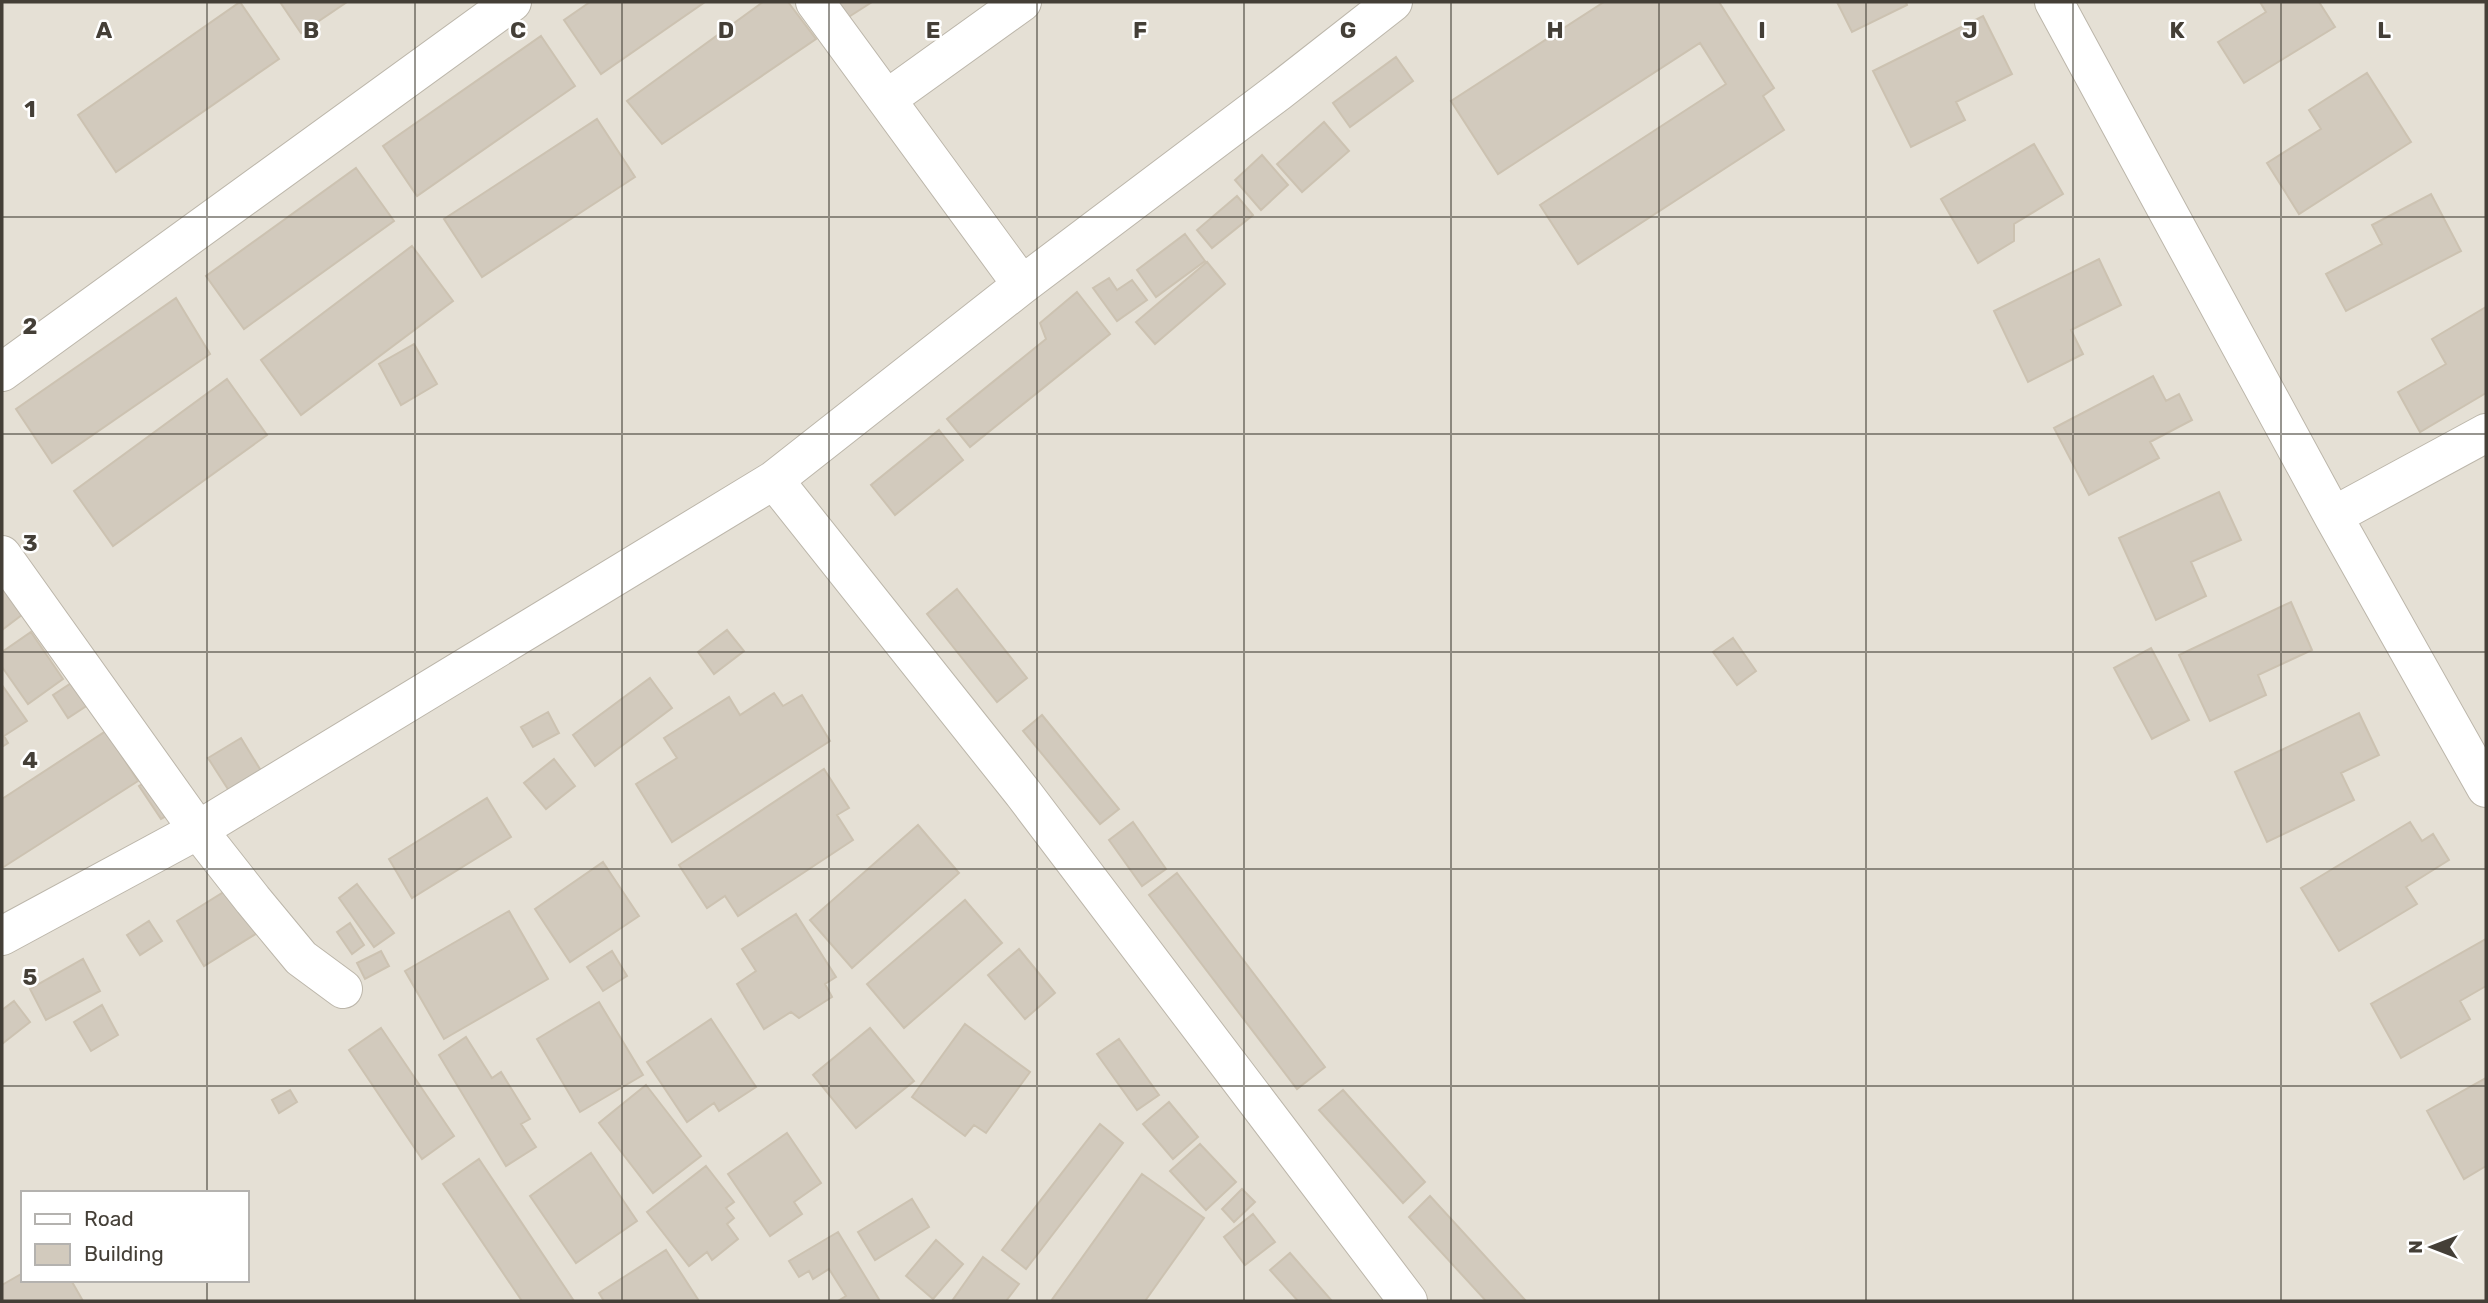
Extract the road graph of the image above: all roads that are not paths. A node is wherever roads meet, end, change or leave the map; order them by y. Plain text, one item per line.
1 (512, 2) edge
2 (816, 2) edge
3 (1022, 2) edge
4 (1393, 2) edge
5 (2054, 2) edge
6 (887, 99) junction
7 (1022, 285) junction
8 (2, 372) edge
9 (2486, 433) edge
10 (774, 480) junction
11 (2333, 516) junction
12 (2, 555) edge
13 (2486, 788) edge
14 (198, 830) junction
15 (2, 936) edge
16 (343, 989) dead end
17 (1408, 1301) edge

1 - 8 street
2 - 6 street
3 - 6 street
4 - 7 street
5 - 11 street
6 - 7 street
7 - 10 street
9 - 11 street
10 - 14 street
10 - 17 street
11 - 13 street
12 - 14 street
14 - 15 street
14 - 16 street

